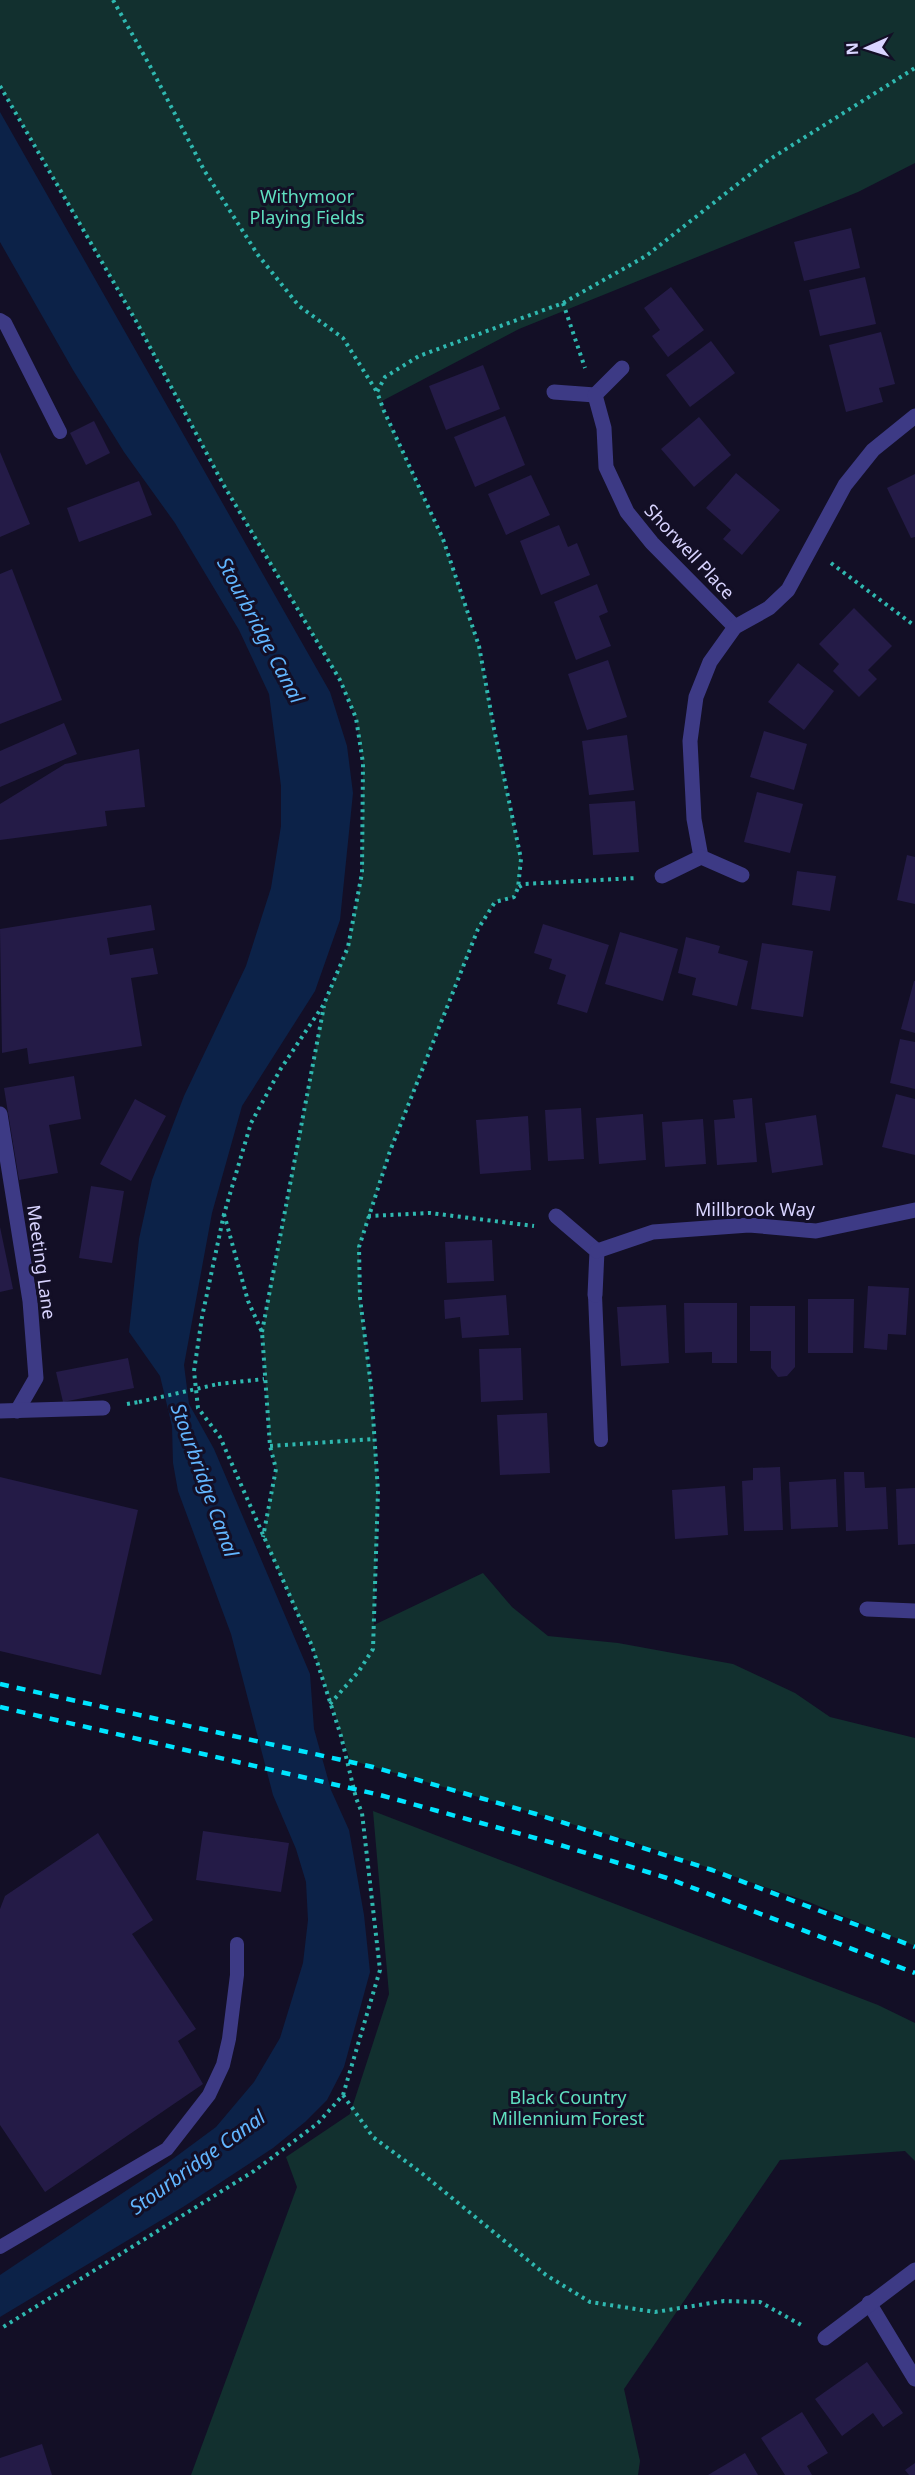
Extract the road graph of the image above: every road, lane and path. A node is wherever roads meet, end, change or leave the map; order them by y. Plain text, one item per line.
1 (113, 0) edge
2 (0, 86) edge
3 (563, 303) dead end
4 (0, 320) edge
5 (622, 368) dead end
6 (378, 392) dead end
7 (554, 392) dead end
8 (595, 395) junction
9 (915, 416) edge
10 (60, 432) dead end
11 (811, 549) junction
12 (915, 626) edge
13 (735, 627) junction
14 (701, 857) junction
15 (742, 875) dead end
16 (662, 876) joint
17 (324, 1004) junction
18 (0, 1114) edge
19 (915, 1210) edge
20 (224, 1214) junction
21 (368, 1216) junction
22 (556, 1216) dead end
23 (573, 1232) junction
24 (597, 1251) junction
25 (595, 1295) joint
26 (262, 1332) junction
27 (264, 1379) junction
28 (139, 1402) dead end
29 (103, 1408) dead end
30 (0, 1411) edge
31 (17, 1411) junction
32 (374, 1439) junction
33 (601, 1440) dead end
34 (270, 1446) junction
35 (263, 1537) junction
36 (867, 1609) dead end
37 (915, 1615) edge
38 (330, 1704) junction
39 (237, 1944) dead end
40 (343, 2095) junction
41 (0, 2247) edge
42 (915, 2270) edge
43 (869, 2303) junction
44 (0, 2329) edge
45 (825, 2338) joint
46 (915, 2379) edge

1 - 6 path
2 - 17 path
3 - 8 path
4 - 10 lane
5 - 8 street
7 - 8 street
8 - 13 street, Shorwell Place
9 - 11 street
11 - 12 path
11 - 13 street
13 - 14 street
14 - 15 street
14 - 16 street
16 - 21 path
17 - 20 path
17 - 26 path
18 - 31 street, Meeting Lane
19 - 24 street, Millbrook Way
20 - 26 path
20 - 35 path
21 - 23 path
21 - 32 path
22 - 23 street
23 - 24 street
24 - 25 street
25 - 33 lane
26 - 27 path
27 - 28 path, bridge
27 - 34 path
29 - 31 street
30 - 31 street
32 - 34 path
32 - 38 path
34 - 35 path
35 - 38 path
36 - 37 street
38 - 40 path
39 - 41 lane
40 - 44 path
40 - 45 path
42 - 43 street
43 - 45 street
43 - 46 street

